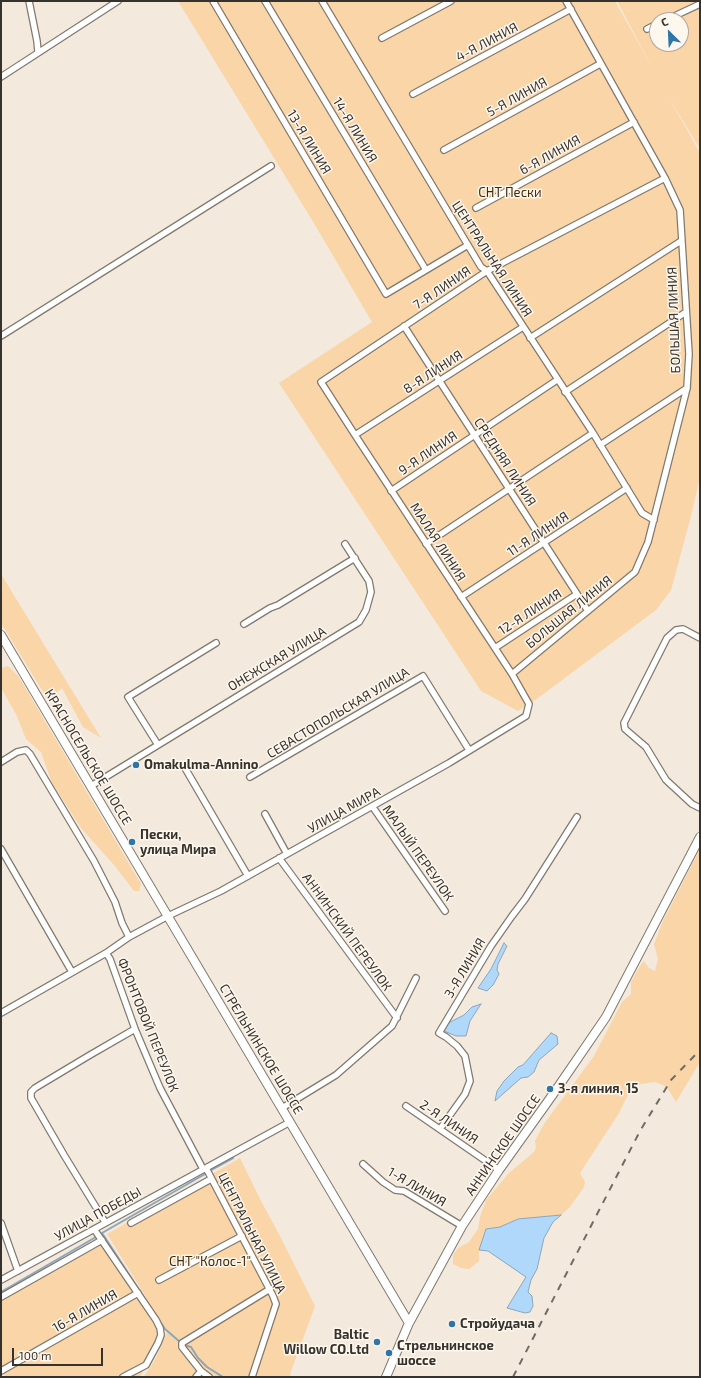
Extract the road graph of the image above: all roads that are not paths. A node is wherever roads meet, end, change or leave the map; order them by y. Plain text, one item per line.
1 (29, 1) edge
2 (118, 1) edge
3 (213, 1) edge
4 (264, 1) edge
5 (322, 1) edge
6 (451, 1) edge
7 (566, 1) edge
8 (700, 4) edge
9 (571, 9) junction
10 (683, 12) edge
11 (382, 38) dead end
12 (38, 52) junction
13 (600, 64) junction
14 (1, 77) edge
15 (413, 94) dead end
16 (634, 122) junction
17 (444, 150) dead end
18 (271, 166) dead end
19 (665, 178) junction
20 (476, 208) dead end
21 (681, 241) junction
22 (468, 245) junction
23 (426, 270) junction
24 (487, 271) junction
25 (686, 312) junction
26 (404, 326) junction
27 (523, 327) junction
28 (1, 336) edge
29 (530, 338) junction
30 (557, 380) junction
31 (439, 381) junction
32 (322, 382) joint
33 (687, 388) junction
34 (565, 392) junction
35 (593, 434) junction
36 (355, 435) junction
37 (475, 435) junction
38 (600, 445) junction
39 (627, 488) junction
40 (509, 489) junction
41 (391, 491) junction
42 (654, 520) junction
43 (544, 543) junction
44 (345, 544) dead end
45 (426, 544) junction
46 (355, 558) junction
47 (577, 594) junction
48 (461, 597) junction
49 (588, 611) junction
50 (244, 624) dead end
51 (1, 635) edge
52 (700, 638) edge
53 (216, 643) dead end
54 (495, 648) junction
55 (512, 674) junction
56 (526, 716) joint
57 (158, 745) junction
58 (469, 750) junction
59 (1, 762) edge
60 (185, 768) dead end
61 (250, 777) dead end
62 (91, 786) junction
63 (372, 806) junction
64 (700, 808) edge
65 (265, 814) dead end
66 (577, 818) dead end
67 (700, 837) edge
68 (1, 849) edge
69 (287, 854) junction
70 (279, 858) junction
71 (248, 876) junction
72 (445, 911) dead end
73 (167, 914) junction
74 (129, 937) junction
75 (106, 953) junction
76 (72, 972) junction
77 (416, 978) dead end
78 (1, 1013) edge
79 (397, 1018) junction
80 (135, 1030) junction
81 (406, 1106) dead end
82 (282, 1108) junction
83 (290, 1122) junction
84 (440, 1129) junction
85 (363, 1164) dead end
86 (204, 1168) junction
87 (499, 1170) junction
88 (212, 1179) junction
89 (105, 1222) junction
90 (1, 1223) edge
91 (131, 1223) dead end
92 (462, 1226) junction
93 (94, 1228) junction
94 (242, 1236) junction
95 (102, 1240) junction
96 (18, 1271) junction
97 (1, 1280) edge
98 (159, 1280) dead end
99 (270, 1289) junction
100 (138, 1293) junction
101 (1, 1297) edge
102 (409, 1323) junction
103 (1, 1371) edge
104 (201, 1371) junction
105 (1, 1374) edge
106 (3, 1377) edge
107 (123, 1377) edge
108 (196, 1377) edge
109 (209, 1377) edge
110 (252, 1377) edge
111 (386, 1377) edge

1 - 12 street
2 - 12 street
3 - 23 street, 13-Я ЛИНИЯ
4 - 23 street, 14-Я ЛИНИЯ
5 - 22 street, ЦЕНТРАЛЬНАЯ ЛИНИЯ
6 - 11 street
7 - 9 street, БОЛЬШАЯ ЛИНИЯ
8 - 10 street
9 - 13 street, БОЛЬШАЯ ЛИНИЯ
9 - 15 street, 4-Я ЛИНИЯ
12 - 14 street
13 - 16 street, БОЛЬШАЯ ЛИНИЯ
13 - 17 street, 5-Я ЛИНИЯ
16 - 19 street, БОЛЬШАЯ ЛИНИЯ
16 - 20 street, 6-Я ЛИНИЯ
18 - 28 street
19 - 21 street, БОЛЬШАЯ ЛИНИЯ
19 - 24 street, 7-Я ЛИНИЯ
21 - 25 street, БОЛЬШАЯ ЛИНИЯ
21 - 29 street
22 - 23 street
22 - 24 street, ЦЕНТРАЛЬНАЯ ЛИНИЯ
24 - 26 street, 7-Я ЛИНИЯ
24 - 27 street, ЦЕНТРАЛЬНАЯ ЛИНИЯ
25 - 33 street, БОЛЬШАЯ ЛИНИЯ
25 - 34 street
26 - 31 street, СРЕДНЯЯ ЛИНИЯ
26 - 32 street, 7-Я ЛИНИЯ
27 - 29 street, ЦЕНТРАЛЬНАЯ ЛИНИЯ
27 - 31 street, 8-Я ЛИНИЯ
29 - 30 street, ЦЕНТРАЛЬНАЯ ЛИНИЯ
30 - 34 street, ЦЕНТРАЛЬНАЯ ЛИНИЯ
30 - 37 street, 9-Я ЛИНИЯ
31 - 36 street, 8-Я ЛИНИЯ
31 - 37 street, СРЕДНЯЯ ЛИНИЯ
32 - 36 street, МАЛАЯ ЛИНИЯ
33 - 38 street
33 - 42 street, БОЛЬШАЯ ЛИНИЯ
34 - 35 street, ЦЕНТРАЛЬНАЯ ЛИНИЯ
35 - 38 street, ЦЕНТРАЛЬНАЯ ЛИНИЯ
35 - 40 street
36 - 41 street, МАЛАЯ ЛИНИЯ
37 - 40 street, СРЕДНЯЯ ЛИНИЯ
37 - 41 street, 9-Я ЛИНИЯ
38 - 39 street, ЦЕНТРАЛЬНАЯ ЛИНИЯ
39 - 42 street, ЦЕНТРАЛЬНАЯ ЛИНИЯ
39 - 43 street, 11-Я ЛИНИЯ
40 - 43 street, СРЕДНЯЯ ЛИНИЯ
40 - 45 street
41 - 45 street, МАЛАЯ ЛИНИЯ
42 - 49 street, БОЛЬШАЯ ЛИНИЯ
43 - 47 street, СРЕДНЯЯ ЛИНИЯ
43 - 48 street, 11-Я ЛИНИЯ
44 - 46 street, ОНЕЖСКАЯ УЛИЦА
45 - 48 street, МАЛАЯ ЛИНИЯ
46 - 50 street
46 - 57 street, ОНЕЖСКАЯ УЛИЦА
47 - 49 street, СРЕДНЯЯ ЛИНИЯ
47 - 54 street, 12-Я ЛИНИЯ
48 - 54 street, МАЛАЯ ЛИНИЯ
49 - 55 street, БОЛЬШАЯ ЛИНИЯ
51 - 62 main road, КРАСНОСЕЛЬСКОЕ ШОССЕ
52 - 64 street
53 - 57 street
54 - 55 street, МАЛАЯ ЛИНИЯ
55 - 56 street, МАЛАЯ ЛИНИЯ
56 - 58 street, УЛИЦА МИРА
57 - 62 street, ОНЕЖСКАЯ УЛИЦА
58 - 61 street, СЕВАСТОПОЛЬСКАЯ УЛИЦА
58 - 63 street, УЛИЦА МИРА
59 - 74 street
60 - 71 street
62 - 73 main road, КРАСНОСЕЛЬСКОЕ ШОССЕ
63 - 69 street, УЛИЦА МИРА
63 - 72 street, МАЛЫЙ ПЕРЕУЛОК
65 - 69 street
66 - 84 street, 3-Я ЛИНИЯ
67 - 87 main road, АННИНСКОЕ ШОССЕ
68 - 76 street
69 - 70 street, УЛИЦА МИРА
70 - 71 street, УЛИЦА МИРА
70 - 79 street, АННИНСКИЙ ПЕРЕУЛОК
71 - 73 street, УЛИЦА МИРА
73 - 74 street, УЛИЦА МИРА
73 - 82 main road, СТРЕЛЬНИНСКОЕ ШОССЕ
74 - 75 street, УЛИЦА МИРА
75 - 76 street, УЛИЦА МИРА
75 - 80 street, ФРОНТОВОЙ ПЕРЕУЛОК
76 - 78 street, УЛИЦА МИРА
77 - 79 street
79 - 82 street
80 - 86 street, ФРОНТОВОЙ ПЕРЕУЛОК
80 - 89 street
81 - 84 street, 2-Я ЛИНИЯ
82 - 83 main road, СТРЕЛЬНИНСКОЕ ШОССЕ
83 - 86 street, УЛИЦА ПОБЕДЫ
83 - 102 main road, СТРЕЛЬНИНСКОЕ ШОССЕ
84 - 87 street, 2-Я ЛИНИЯ
85 - 92 street, 1-Я ЛИНИЯ
86 - 88 street, ЦЕНТРАЛЬНАЯ УЛИЦА
86 - 89 street, УЛИЦА ПОБЕДЫ
87 - 92 main road, АННИНСКОЕ ШОССЕ
88 - 91 street
88 - 94 street, ЦЕНТРАЛЬНАЯ УЛИЦА
89 - 93 street, УЛИЦА ПОБЕДЫ
90 - 96 street
92 - 102 main road, АННИНСКОЕ ШОССЕ
93 - 95 street
93 - 96 street, УЛИЦА ПОБЕДЫ
94 - 98 street
94 - 99 street, ЦЕНТРАЛЬНАЯ УЛИЦА
95 - 100 street
95 - 101 street
96 - 97 street, УЛИЦА ПОБЕДЫ
99 - 104 street
99 - 110 street, ЦЕНТРАЛЬНАЯ УЛИЦА
100 - 103 street, 16-Я ЛИНИЯ
100 - 107 street
102 - 111 main road, АННИНСКОЕ ШОССЕ
104 - 108 street
104 - 109 street
105 - 106 street

